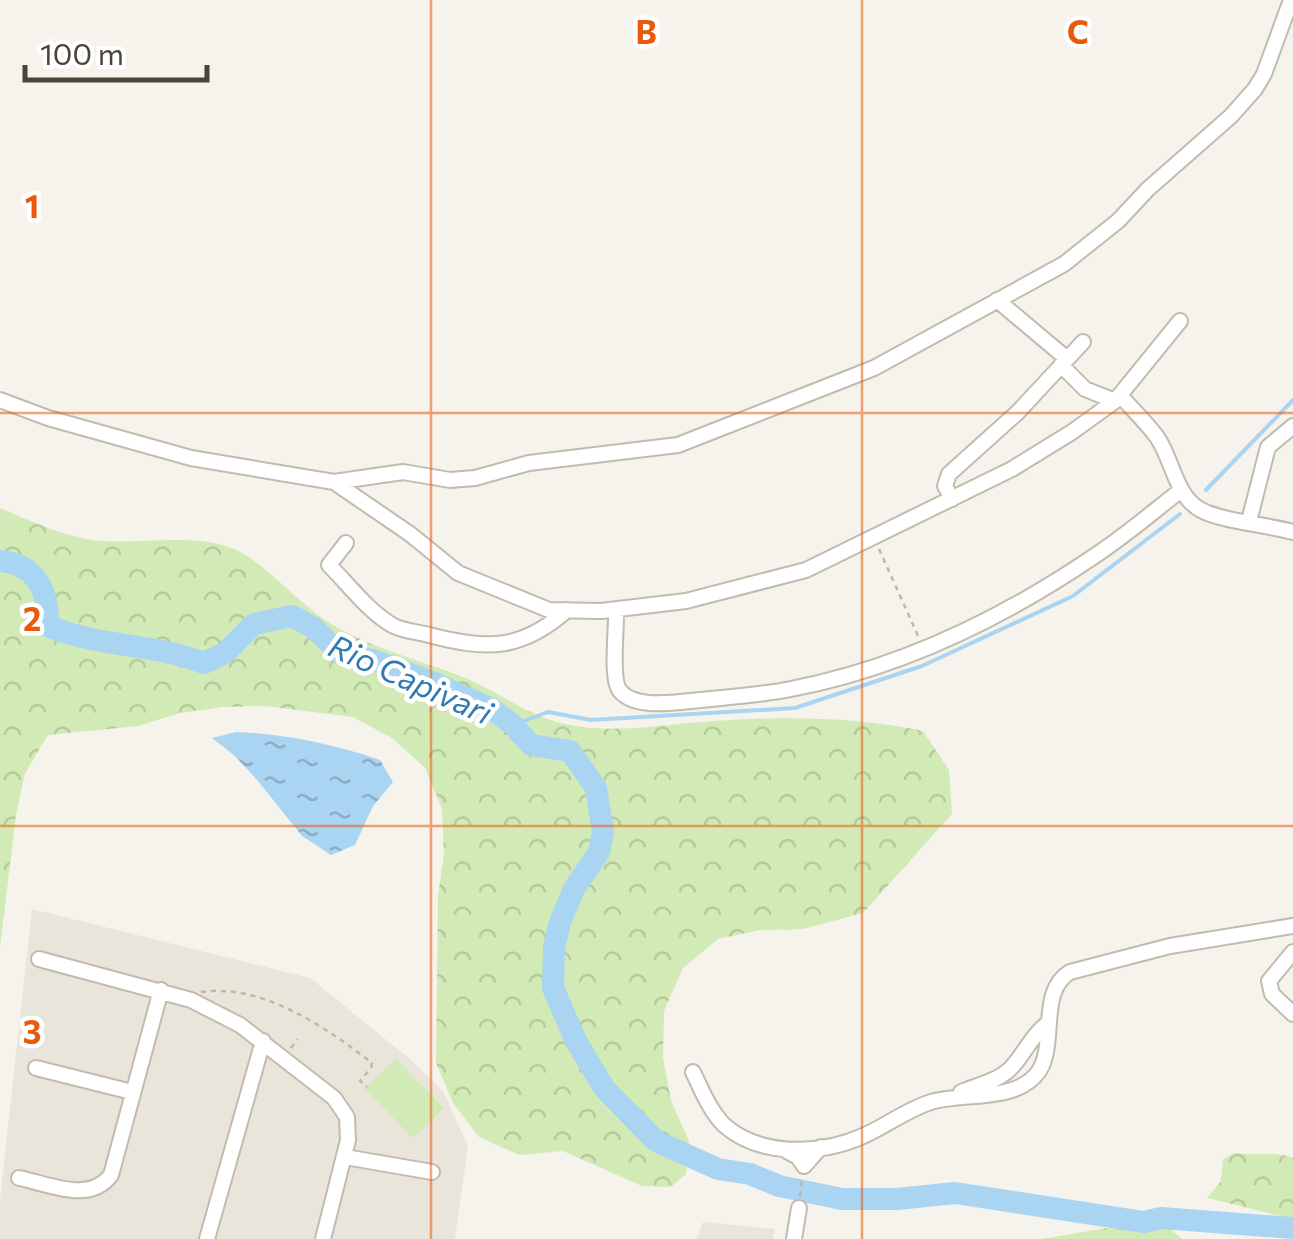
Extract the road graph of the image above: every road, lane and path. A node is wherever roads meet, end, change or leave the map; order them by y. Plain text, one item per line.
1 (1291, 0) edge
2 (997, 300) junction
3 (1180, 321) dead end
4 (1083, 342) dead end
5 (1063, 362) junction
6 (1118, 398) junction
7 (0, 400) edge
8 (1293, 426) edge
9 (334, 482) junction
10 (1181, 490) junction
11 (952, 499) junction
12 (1249, 521) junction
13 (1293, 532) edge
14 (874, 538) junction
15 (346, 544) dead end
16 (616, 609) junction
17 (567, 610) junction
18 (924, 648) junction
19 (1293, 926) edge
20 (1293, 952) edge
21 (39, 959) dead end
22 (160, 990) junction
23 (200, 992) dead end
24 (1293, 1014) edge
25 (1049, 1022) junction
26 (298, 1039) dead end
27 (262, 1040) junction
28 (291, 1048) dead end
29 (36, 1068) dead end
30 (692, 1072) dead end
31 (366, 1087) dead end
32 (132, 1092) junction
33 (951, 1097) junction
34 (822, 1146) junction
35 (786, 1150) junction
36 (345, 1157) junction
37 (804, 1166) junction
38 (432, 1172) dead end
39 (19, 1178) dead end
40 (799, 1208) joint
41 (208, 1238) edge
42 (324, 1239) edge
43 (794, 1239) edge

1 - 2 street
2 - 5 street
2 - 9 street
3 - 6 street
4 - 5 street
5 - 6 street
5 - 11 street
6 - 10 street
6 - 11 street
7 - 9 street
8 - 12 street
9 - 17 street
10 - 12 street
10 - 18 street
11 - 14 street
12 - 13 street
14 - 16 street
14 - 18 path
15 - 17 street
16 - 17 street
16 - 18 street
19 - 25 street
20 - 24 street
21 - 22 street
22 - 27 street
22 - 32 street
23 - 31 path
25 - 33 street
25 - 33 street
26 - 28 path
27 - 36 street
27 - 41 street
29 - 32 street
30 - 35 street
32 - 39 street
33 - 34 street
34 - 35 street
34 - 37 street
35 - 37 street
36 - 38 street
36 - 42 street
37 - 40 path
40 - 43 street

